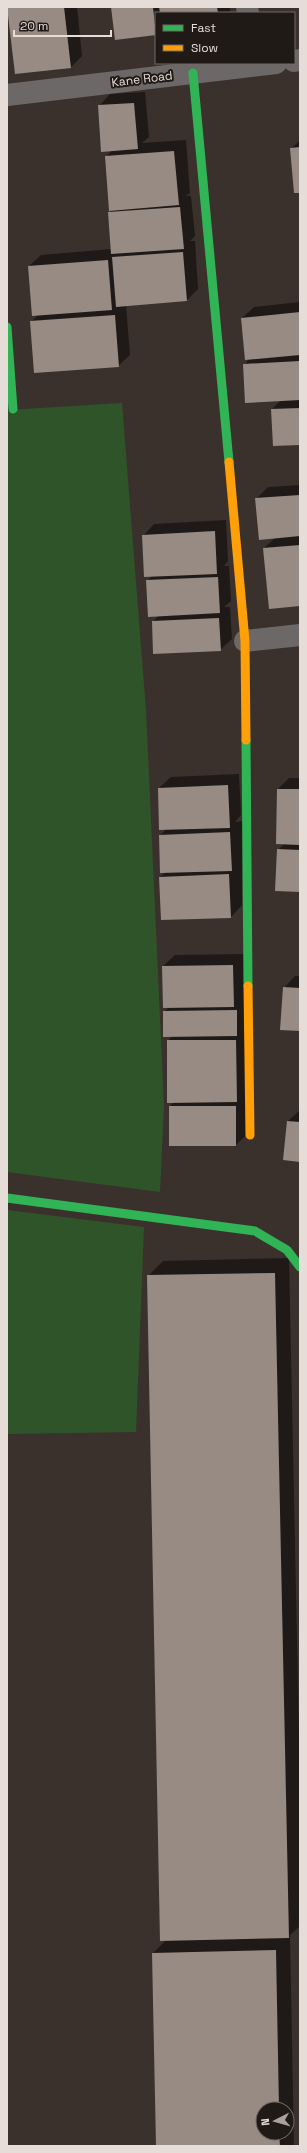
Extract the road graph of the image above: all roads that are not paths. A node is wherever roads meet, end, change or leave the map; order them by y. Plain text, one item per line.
1 (254, 64) edge
2 (193, 73) junction
3 (7, 95) edge
4 (7, 327) edge
5 (13, 409) dead end
6 (300, 635) edge
7 (245, 641) junction
8 (250, 1136) dead end
9 (7, 1198) edge
10 (300, 1267) edge

1 - 2 street, Kane Road
2 - 3 street, Kane Road
2 - 7 street
4 - 5 street
6 - 7 street
7 - 8 street
9 - 10 street

